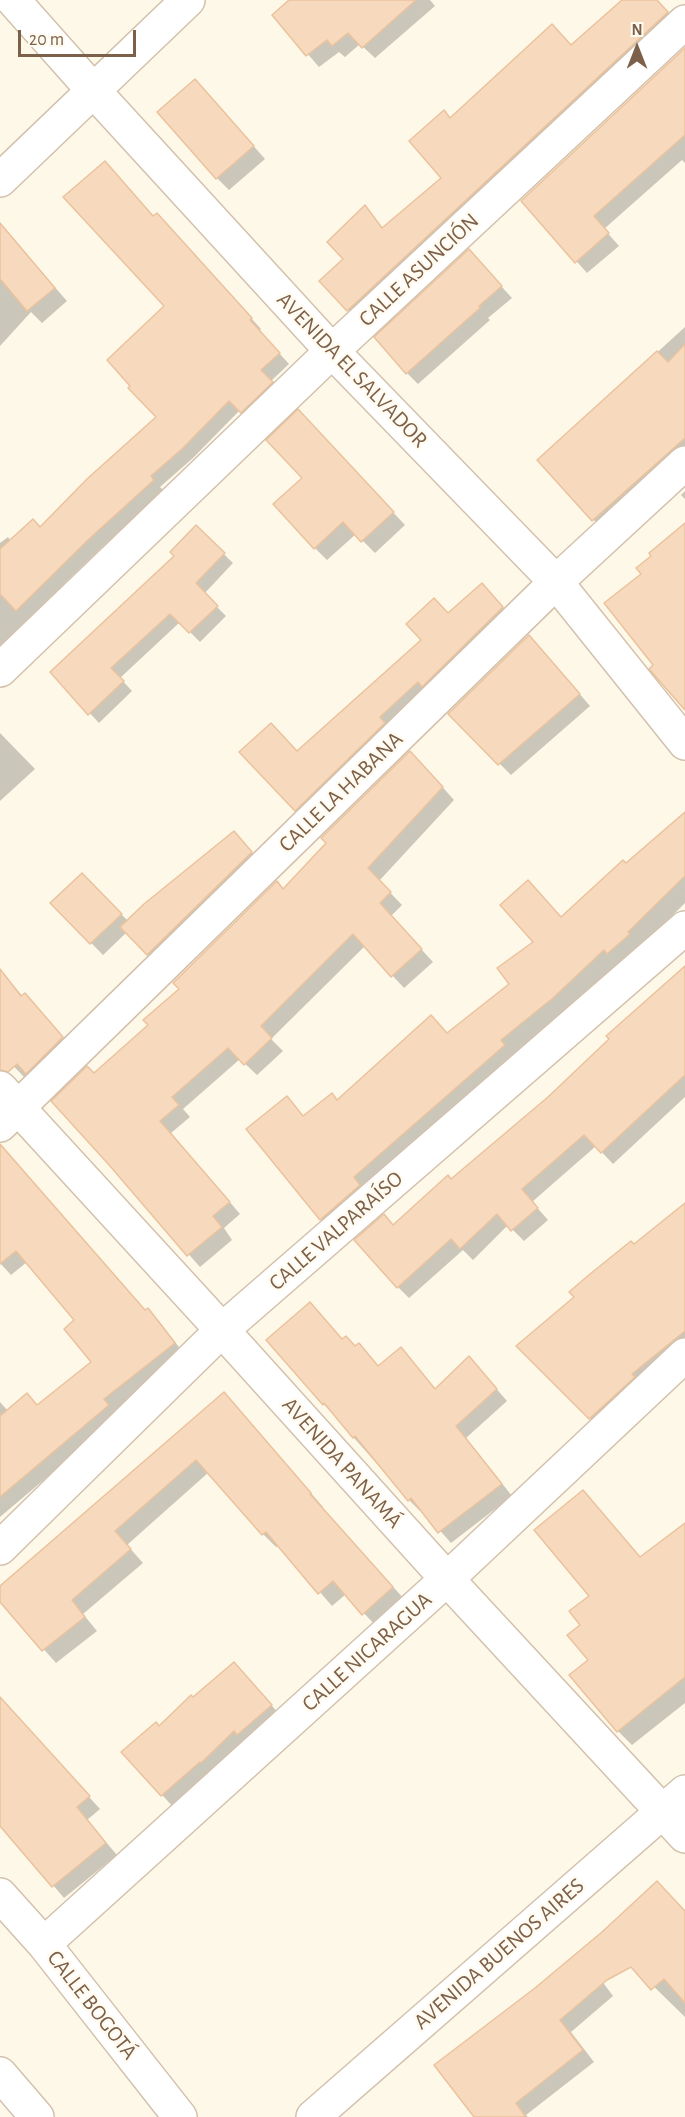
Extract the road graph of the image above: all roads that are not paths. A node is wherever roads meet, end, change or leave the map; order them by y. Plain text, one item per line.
1 (14, 0) edge
2 (188, 0) edge
3 (685, 22) edge
4 (92, 89) junction
5 (0, 180) edge
6 (332, 351) junction
7 (685, 463) edge
8 (556, 582) junction
9 (0, 670) edge
10 (685, 743) edge
11 (685, 928) edge
12 (6, 1107) edge
13 (222, 1330) junction
14 (685, 1355) edge
15 (0, 1548) edge
16 (447, 1579) junction
17 (674, 1801) edge
18 (685, 1836) edge
19 (0, 1895) edge
20 (44, 1944) junction
21 (0, 2074) edge
22 (37, 2117) edge
23 (180, 2117) edge
24 (313, 2117) edge

1 - 4 street, AVENIDA EL SALVADOR
2 - 4 street
3 - 6 street, CALLE ASUNCIÓN
4 - 5 street
4 - 6 street, AVENIDA EL SALVADOR
6 - 8 street, AVENIDA EL SALVADOR
6 - 9 street, CALLE ASUNCIÓN
7 - 8 street, CALLE LA HABANA
8 - 10 street, AVENIDA EL SALVADOR
8 - 12 street, CALLE LA HABANA
11 - 13 street, CALLE VALPARAÍSO
12 - 13 street, AVENIDA PANAMÁ
13 - 15 street, CALLE VALPARAÍSO
13 - 16 street, AVENIDA PANAMÁ
14 - 16 street, CALLE NICARAGUA
16 - 17 street, AVENIDA PANAMÁ
16 - 20 street, CALLE NICARAGUA
17 - 18 street, AVENIDA PANAMÁ
17 - 24 street, AVENIDA BUENOS AIRES
19 - 20 street, CALLE BOGOTÁ
20 - 23 street, CALLE BOGOTÁ
21 - 22 street

